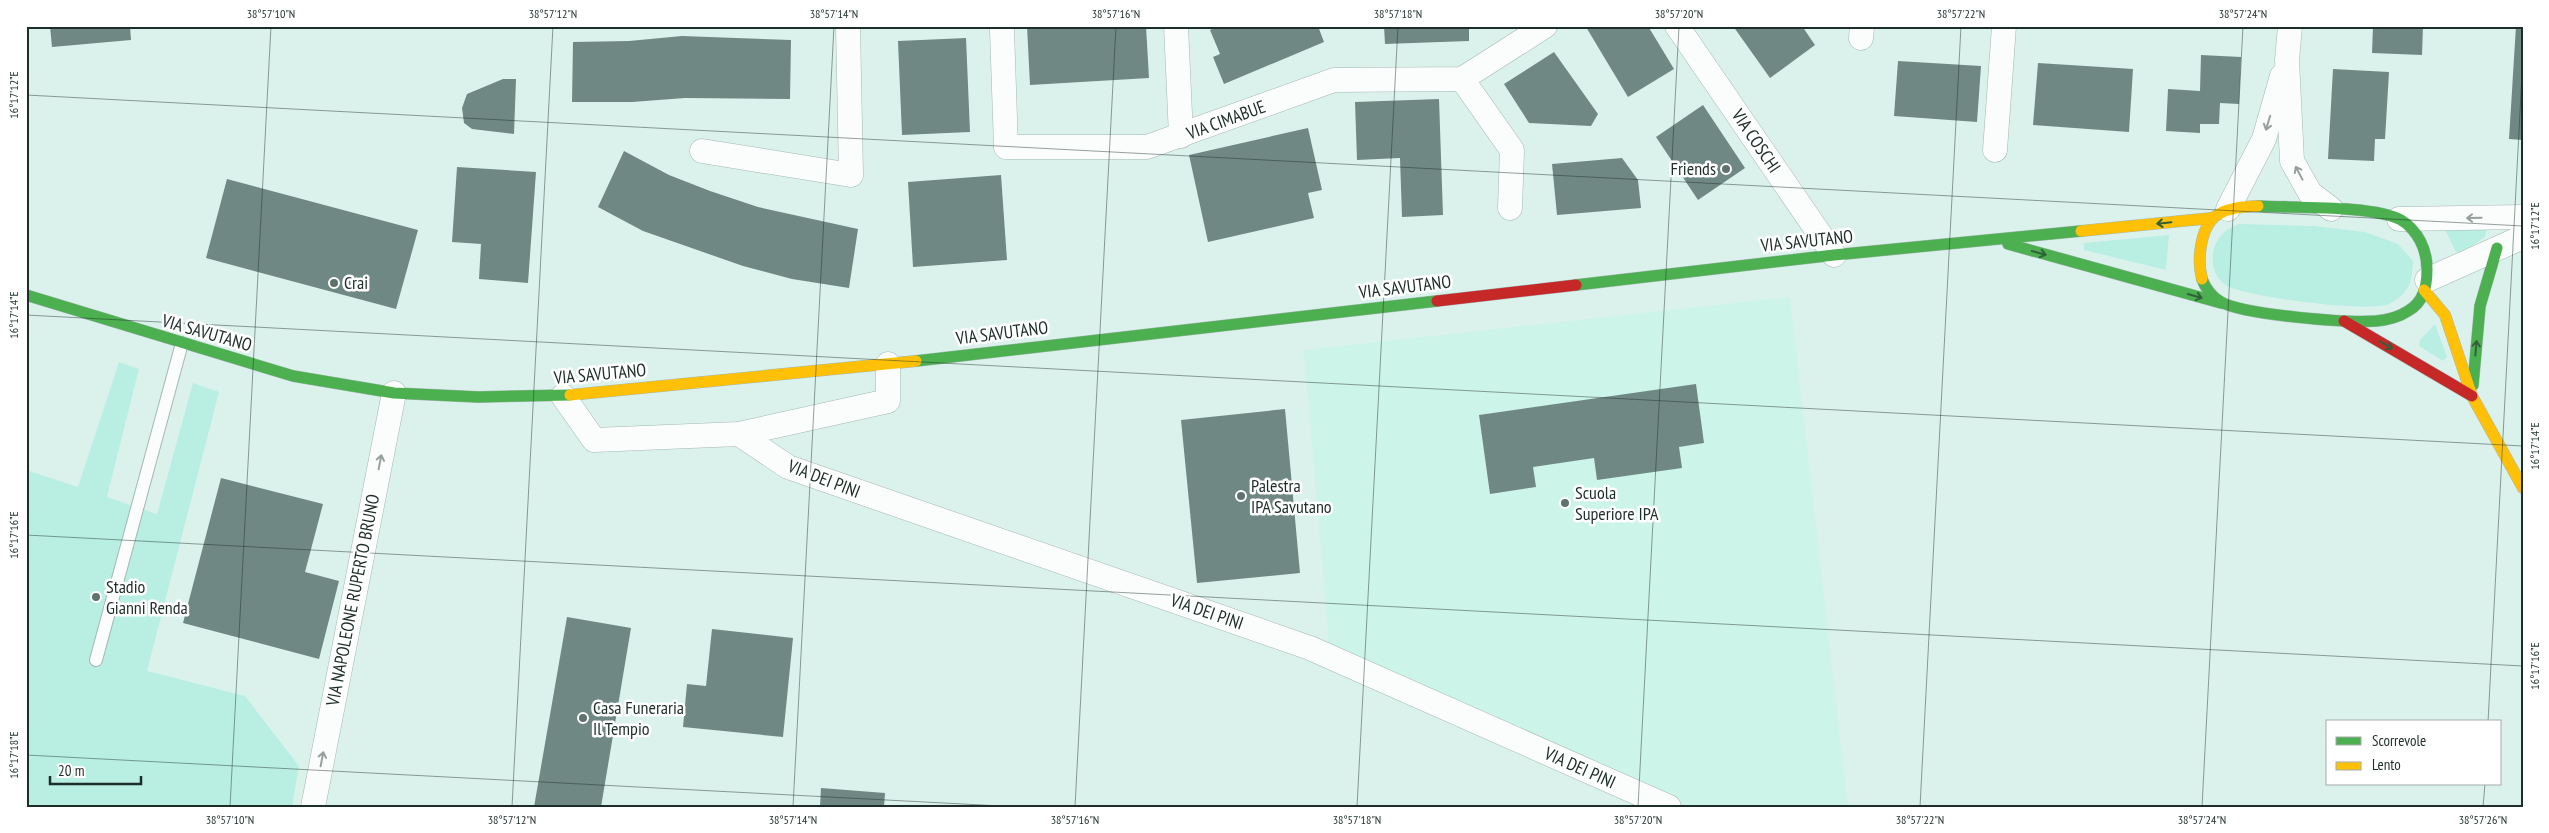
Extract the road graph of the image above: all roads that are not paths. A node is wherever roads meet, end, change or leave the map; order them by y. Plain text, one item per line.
1 (848, 26) edge
2 (1176, 26) edge
3 (1545, 26) edge
4 (1678, 26) edge
5 (2004, 26) edge
6 (2290, 26) edge
7 (1002, 30) dead end
8 (2287, 60) junction
9 (1462, 79) junction
10 (1182, 136) junction
11 (1995, 150) dead end
12 (702, 151) dead end
13 (1510, 208) dead end
14 (2330, 209) junction
15 (2220, 214) junction
16 (2523, 218) edge
17 (2400, 219) junction
18 (2523, 237) edge
19 (1992, 240) junction
20 (2497, 248) junction
21 (1834, 256) junction
22 (2425, 285) junction
23 (26, 295) edge
24 (2221, 304) junction
25 (2344, 321) junction
26 (182, 344) junction
27 (888, 364) junction
28 (394, 393) junction
29 (563, 396) junction
30 (2472, 396) junction
31 (739, 434) junction
32 (2523, 488) edge
33 (96, 660) dead end
34 (312, 807) edge
35 (1668, 807) edge

1 - 12 street
2 - 10 street
3 - 9 street
4 - 21 street, VIA COSCHI
5 - 11 street
6 - 8 street
7 - 10 street, VIA CIMABUE
14 -> 8 street
8 -> 15 street
9 - 10 street, VIA CIMABUE
9 - 13 street
14 - 15 street, VIA SAVUTANO
14 - 17 street, VIA SAVUTANO
15 -> 19 street, VIA SAVUTANO
15 - 24 street
16 -> 17 street
17 - 22 street
18 - 20 street
19 - 21 street, VIA SAVUTANO
19 -> 24 street
20 - 22 street
30 -> 20 street
21 - 27 street, VIA SAVUTANO
22 - 25 street
22 - 30 street
23 - 26 street, VIA SAVUTANO
24 - 25 street
25 -> 30 street
26 - 28 street, VIA SAVUTANO
26 - 33 lane
27 - 29 street, VIA SAVUTANO
27 - 31 street
28 - 29 street, VIA SAVUTANO
34 -> 28 street, VIA NAPOLEONE RUPERTO BRUNO
29 - 31 street
30 - 32 street
31 - 35 street, VIA DEI PINI

